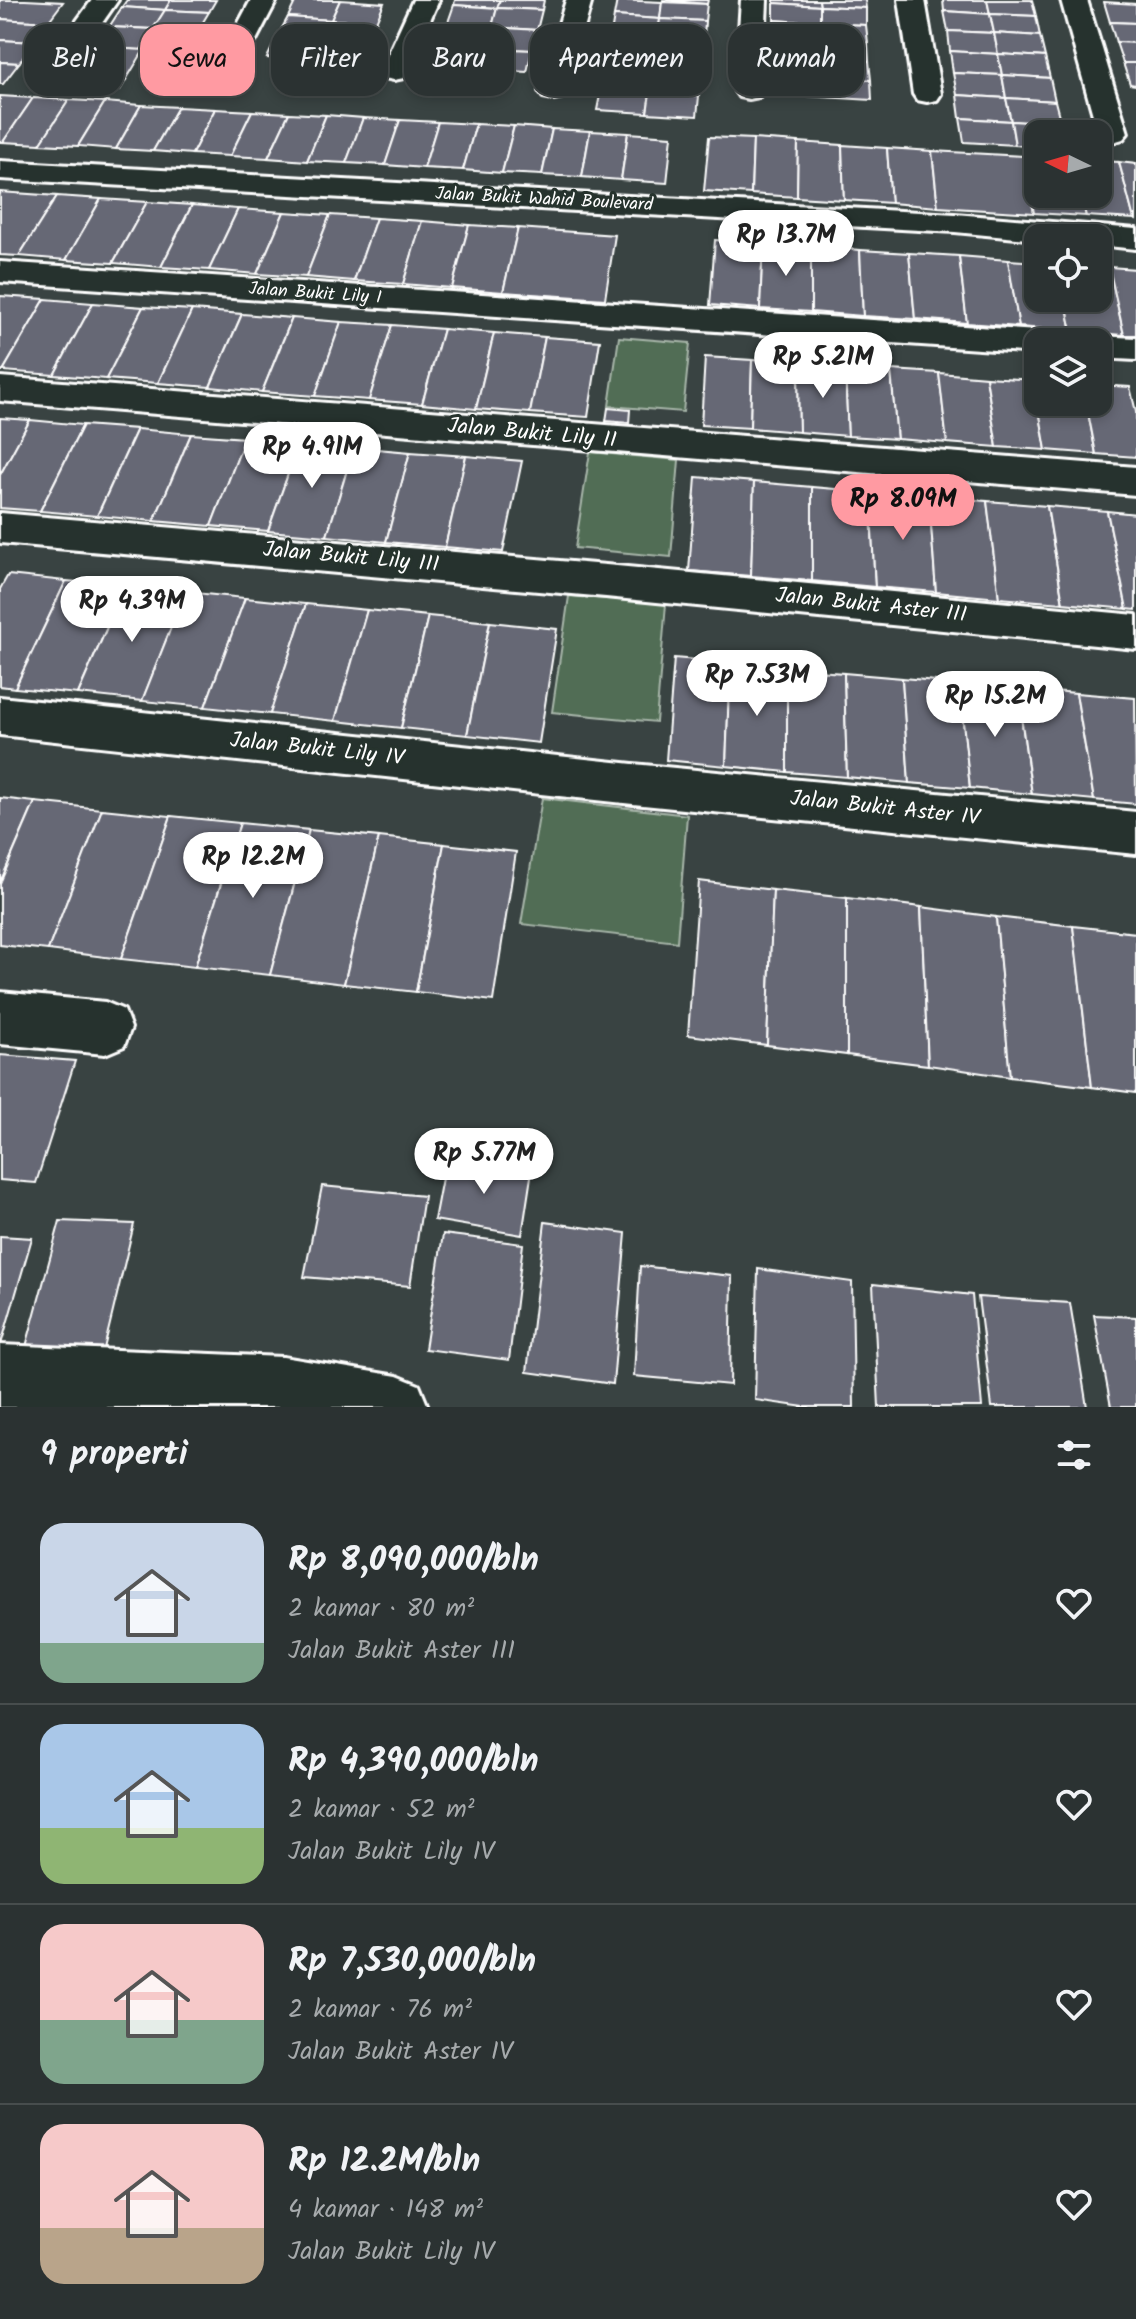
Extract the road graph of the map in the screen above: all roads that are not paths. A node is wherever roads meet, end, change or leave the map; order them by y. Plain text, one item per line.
1 (105, 0) edge
2 (264, 0) edge
3 (426, 0) edge
4 (579, 0) edge
5 (754, 0) edge
6 (912, 0) edge
7 (1074, 0) edge
8 (88, 24) edge
9 (251, 24) edge
10 (572, 24) edge
11 (753, 24) edge
12 (394, 72) dead end
13 (927, 94) dead end
14 (1113, 133) dead end
15 (0, 170) edge
16 (1136, 239) edge
17 (0, 272) edge
18 (1024, 341) edge
19 (1112, 348) edge
20 (1136, 349) edge
21 (0, 389) edge
22 (1136, 481) edge
23 (0, 528) edge
24 (606, 581) joint
25 (1136, 632) edge
26 (0, 716) edge
27 (633, 784) joint
28 (1136, 833) edge
29 (0, 1018) edge
30 (105, 1028) dead end
31 (0, 1376) edge
32 (397, 1407) edge

1 - 8 street
2 - 9 street
3 - 12 street
4 - 10 street
5 - 11 street
6 - 13 street
7 - 14 street
15 - 16 street, Jalan Bukit Wahid Boulevard
17 - 18 street, Jalan Bukit Lily I
19 - 20 street
21 - 22 street, Jalan Bukit Lily II
23 - 24 street, Jalan Bukit Lily III
24 - 25 street, Jalan Bukit Aster III
26 - 27 street, Jalan Bukit Lily IV
27 - 28 street, Jalan Bukit Aster IV
29 - 30 street
31 - 32 street

